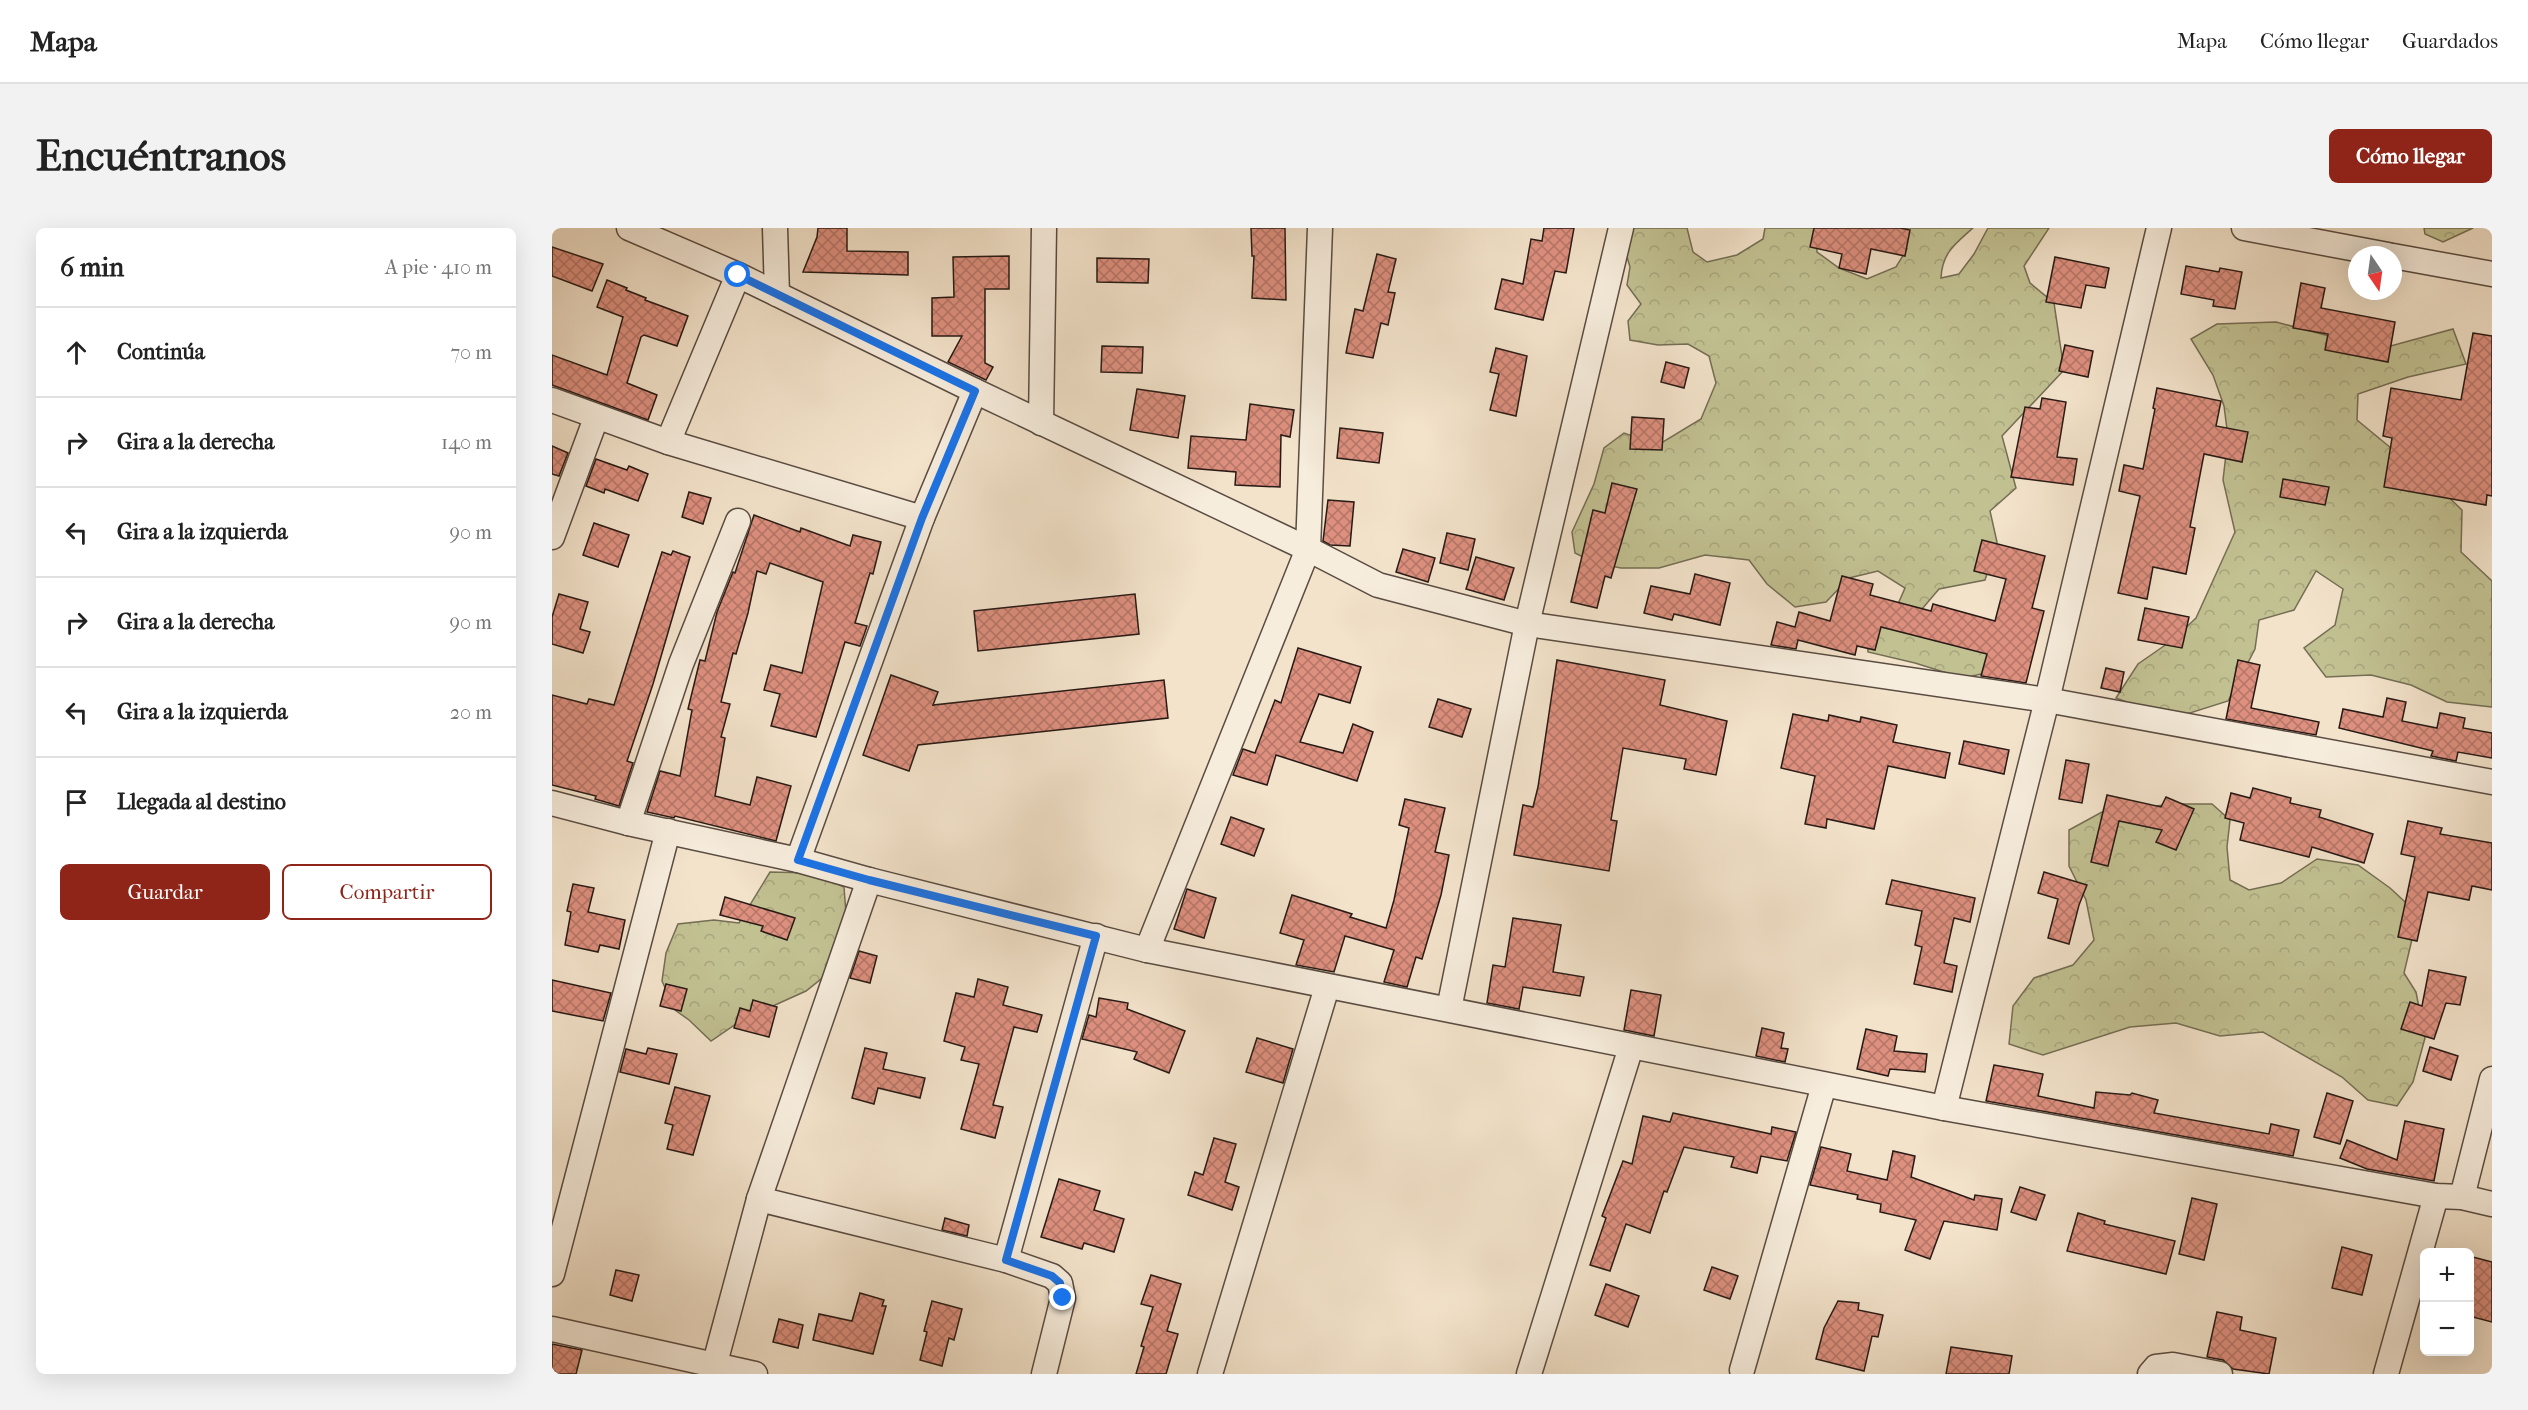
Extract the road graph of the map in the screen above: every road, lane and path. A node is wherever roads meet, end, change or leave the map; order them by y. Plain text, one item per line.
1 (628, 228) edge
2 (775, 228) edge
3 (1044, 228) edge
4 (1320, 228) edge
5 (1621, 228) edge
6 (2159, 228) edge
7 (2244, 228) edge
8 (2348, 248) edge
9 (2402, 258) edge
10 (2492, 274) edge
11 (738, 275) junction
12 (777, 294) junction
13 (975, 391) junction
14 (552, 400) edge
15 (596, 418) junction
16 (1041, 423) junction
17 (668, 442) junction
18 (922, 518) junction
19 (738, 521) dead end
20 (552, 537) edge
21 (1308, 549) junction
22 (1527, 624) junction
23 (2047, 700) junction
24 (2492, 782) edge
25 (552, 803) edge
26 (628, 823) junction
27 (668, 831) junction
28 (798, 860) junction
29 (869, 880) junction
30 (1096, 936) junction
31 (1147, 950) junction
32 (1327, 987) junction
33 (1449, 1009) junction
34 (1631, 1047) junction
35 (2492, 1079) edge
36 (1824, 1085) junction
37 (1944, 1108) junction
38 (2436, 1196) junction
39 (2462, 1197) junction
40 (759, 1199) junction
41 (2492, 1204) edge
42 (1006, 1260) junction
43 (552, 1274) edge
44 (552, 1329) edge
45 (713, 1370) edge
46 (1742, 1370) dead end
47 (755, 1374) edge
48 (1044, 1374) edge
49 (1210, 1374) edge
50 (1529, 1374) edge
51 (2150, 1374) edge
52 (2220, 1374) edge
53 (2386, 1374) edge

1 - 11 street
2 - 12 street
3 - 16 street
4 - 21 street
5 - 22 street
6 - 23 street
7 - 8 street
9 - 10 street
11 - 12 street
11 - 17 street
12 - 13 street
13 - 16 street
13 - 18 street
14 - 15 street
15 - 17 street
15 - 20 street
16 - 21 street
17 - 18 street
18 - 28 street
19 - 26 street
21 - 22 street
21 - 31 street
22 - 23 street
22 - 33 street
23 - 24 street
23 - 37 street
25 - 26 street
26 - 27 street
27 - 28 street
27 - 43 street
28 - 29 street
29 - 30 street
29 - 40 street
30 - 31 street
30 - 42 street
31 - 32 street
32 - 33 street
32 - 49 street
33 - 34 street
34 - 36 street
34 - 50 street
35 - 39 street
36 - 37 street
36 - 46 street
37 - 38 street
38 - 39 street
38 - 53 street
39 - 41 street
40 - 42 street
40 - 45 street
42 - 48 street
44 - 45 street
45 - 47 street
51 - 52 street

